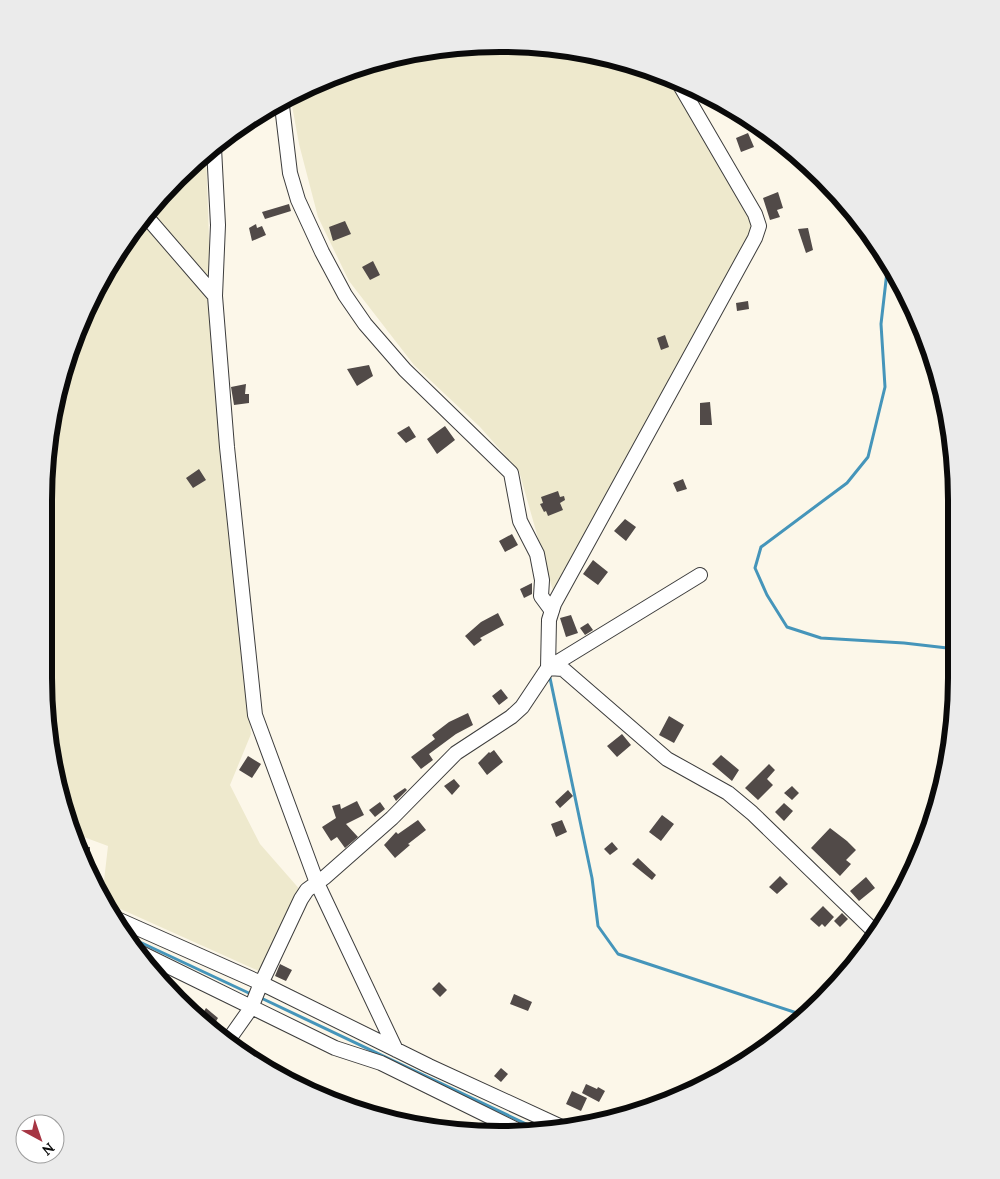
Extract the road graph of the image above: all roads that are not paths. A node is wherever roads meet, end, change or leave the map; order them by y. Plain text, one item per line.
1 (685, 93) edge
2 (282, 109) edge
3 (214, 156) edge
4 (150, 221) edge
5 (215, 296) junction
6 (700, 575) dead end
7 (552, 611) junction
8 (548, 668) junction
9 (317, 883) junction
10 (125, 923) edge
11 (871, 929) edge
12 (150, 957) edge
13 (260, 986) junction
14 (251, 1008) junction
15 (231, 1036) edge
16 (396, 1050) junction
17 (552, 1124) edge
18 (509, 1126) edge

1 - 7 street
2 - 7 street
3 - 5 street
4 - 5 street
5 - 9 street
6 - 8 street
7 - 8 street
8 - 9 street
8 - 11 street
9 - 13 street
9 - 16 street
10 - 13 street
12 - 14 street
13 - 14 street
13 - 16 street
14 - 15 street
14 - 18 street
16 - 17 street

